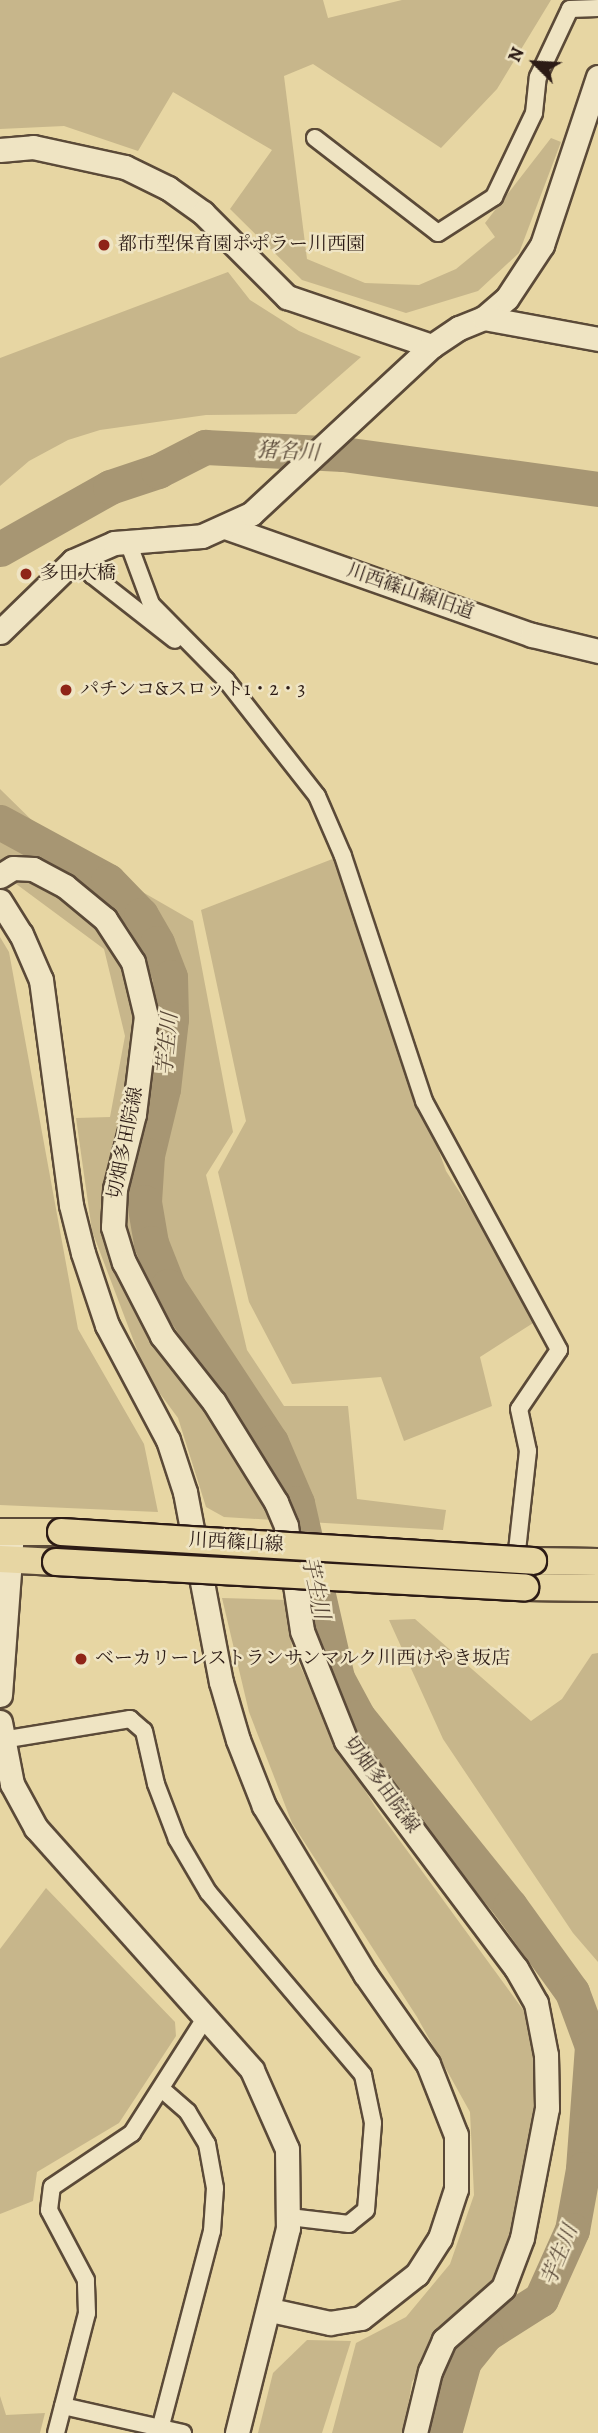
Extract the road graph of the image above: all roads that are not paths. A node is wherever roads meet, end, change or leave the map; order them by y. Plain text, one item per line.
1 (598, 8) edge
2 (598, 77) edge
3 (315, 138) dead end
4 (0, 149) edge
5 (484, 318) junction
6 (598, 339) edge
7 (432, 346) junction
8 (225, 527) junction
9 (128, 542) junction
10 (82, 557) junction
11 (0, 632) edge
12 (598, 651) edge
13 (226, 680) junction
14 (0, 876) edge
15 (0, 901) edge
16 (6, 1532) edge
17 (5, 1559) edge
18 (525, 1560) junction
19 (598, 1562) edge
20 (598, 1588) edge
21 (0, 1695) edge
22 (1, 1731) edge
23 (206, 2017) junction
24 (162, 2089) junction
25 (289, 2217) junction
26 (271, 2310) junction
27 (63, 2406) junction
28 (160, 2430) edge
29 (57, 2433) edge
30 (183, 2433) edge
31 (237, 2433) edge
32 (415, 2433) edge

1 - 3 street
2 - 5 street
4 - 7 street
5 - 6 street
5 - 7 street
7 - 8 street
8 - 9 street
8 - 12 street, 川西篠山線旧道
9 - 10 street
9 - 13 street
10 - 11 street
10 - 13 street
13 - 18 street
14 - 32 street, 切畑多田院線
15 - 26 street
16 - 17 street
16 - 18 main road, 川西篠山線, bridge
17 - 20 main road, 川西篠山線, bridge
17 - 21 street
18 - 19 main road, 川西篠山線
22 - 23 street
22 - 25 street
23 - 24 street
23 - 25 street
24 - 27 street
24 - 28 street
25 - 26 street
26 - 31 street
27 - 28 street
27 - 29 street
28 - 30 street

